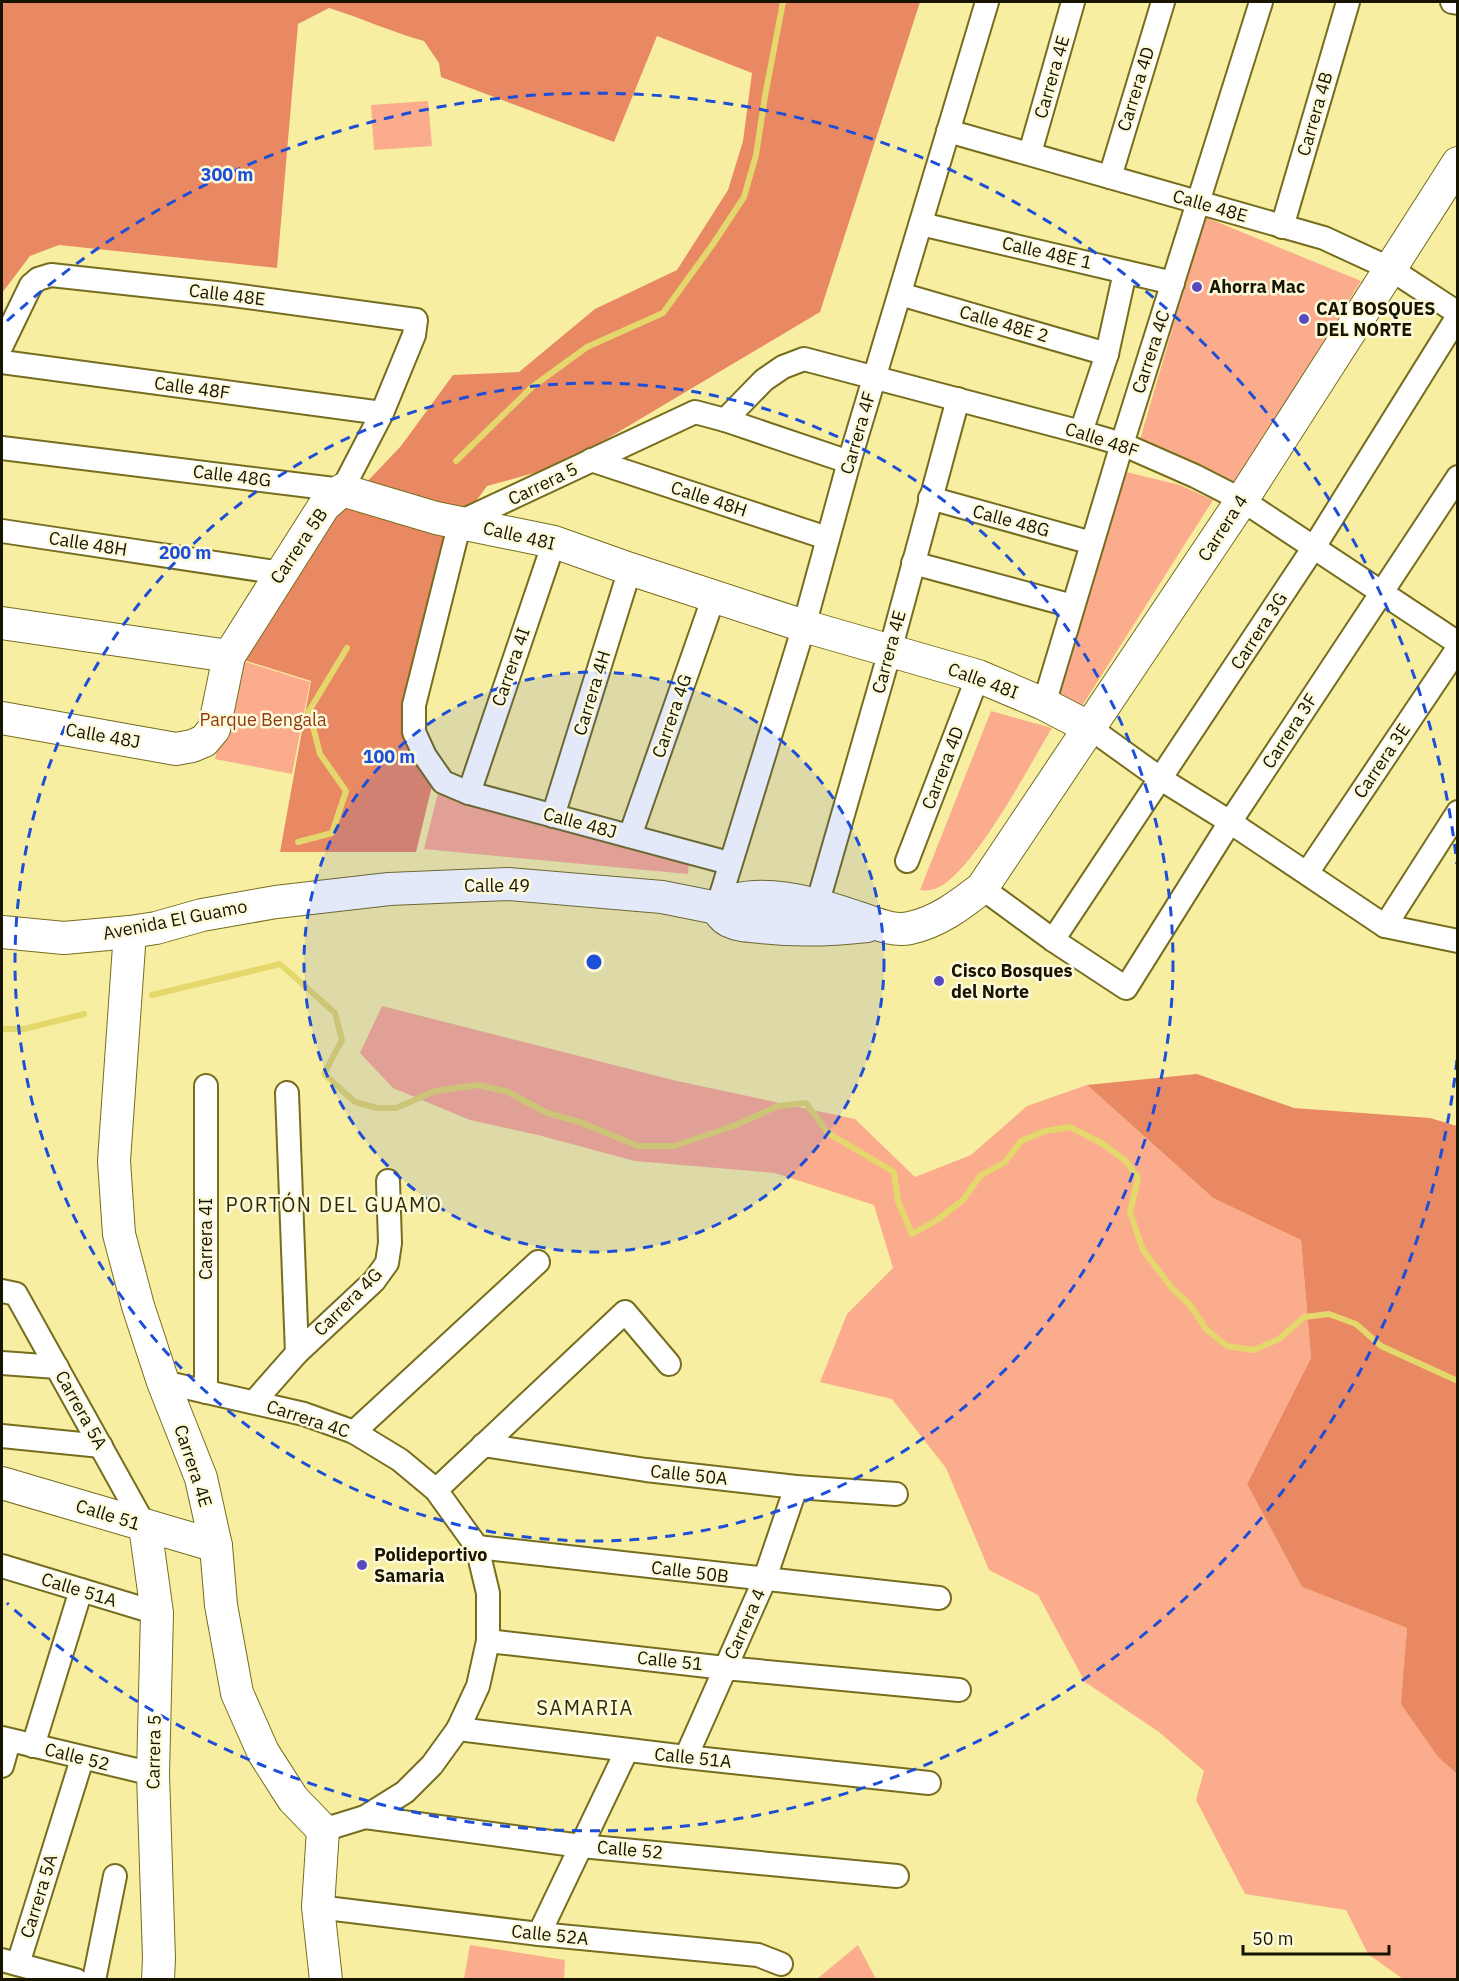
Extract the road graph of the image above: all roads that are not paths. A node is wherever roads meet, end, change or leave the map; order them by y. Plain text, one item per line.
1 (987, 2) edge
2 (1073, 2) edge
3 (1163, 2) edge
4 (1261, 2) edge
5 (1348, 2) edge
6 (1452, 2) edge
7 (1458, 3) edge
8 (948, 131) junction
9 (1030, 153) junction
10 (1458, 163) edge
11 (1110, 177) junction
12 (1197, 202) junction
13 (921, 224) junction
14 (1282, 227) junction
15 (1389, 268) junction
16 (1125, 272) junction
17 (1173, 283) junction
18 (900, 294) junction
19 (1458, 314) edge
20 (416, 320) joint
21 (2, 345) edge
22 (1107, 354) junction
23 (2, 362) edge
24 (874, 376) junction
25 (958, 399) junction
26 (382, 413) junction
27 (725, 420) junction
28 (1081, 432) junction
29 (1122, 444) junction
30 (2, 448) edge
31 (591, 460) junction
32 (849, 462) junction
33 (1458, 477) edge
34 (342, 490) junction
35 (930, 498) junction
36 (1242, 500) junction
37 (460, 522) junction
38 (2, 531) edge
39 (827, 538) junction
40 (554, 542) junction
41 (1092, 543) junction
42 (1314, 546) junction
43 (913, 563) junction
44 (630, 569) junction
45 (280, 573) junction
46 (1382, 592) junction
47 (714, 596) junction
48 (1073, 606) junction
49 (2, 622) edge
50 (804, 626) junction
51 (1458, 643) edge
52 (1458, 648) edge
53 (890, 651) junction
54 (229, 656) junction
55 (978, 676) junction
56 (1044, 704) junction
57 (2, 718) edge
58 (1090, 728) junction
59 (204, 741) joint
60 (1161, 779) junction
61 (469, 793) junction
62 (1458, 812) edge
63 (553, 816) junction
64 (1230, 822) junction
65 (630, 836) junction
66 (907, 861) dead end
67 (729, 863) junction
68 (1308, 873) junction
69 (982, 888) junction
70 (276, 902) joint
71 (818, 905) junction
72 (717, 908) junction
73 (880, 925) junction
74 (1385, 926) junction
75 (2, 932) edge
76 (130, 932) junction
77 (1053, 940) junction
78 (1458, 941) edge
79 (206, 1086) dead end
80 (287, 1093) dead end
81 (388, 1181) dead end
82 (538, 1262) dead end
83 (9, 1292) edge
84 (297, 1353) junction
85 (2, 1363) edge
86 (669, 1364) dead end
87 (57, 1367) junction
88 (163, 1382) junction
89 (206, 1392) junction
90 (254, 1402) junction
91 (354, 1432) junction
92 (2, 1436) edge
93 (483, 1445) junction
94 (101, 1446) junction
95 (2, 1483) edge
96 (796, 1487) junction
97 (436, 1490) junction
98 (896, 1494) dead end
99 (146, 1526) junction
100 (216, 1546) junction
101 (477, 1547) junction
102 (3, 1572) edge
103 (764, 1581) junction
104 (81, 1590) junction
105 (939, 1598) dead end
106 (158, 1613) junction
107 (488, 1641) junction
108 (725, 1668) junction
109 (959, 1690) dead end
110 (458, 1729) junction
111 (5, 1739) edge
112 (33, 1746) junction
113 (627, 1750) junction
114 (686, 1757) junction
115 (82, 1759) junction
116 (2, 1766) edge
117 (153, 1774) junction
118 (929, 1783) dead end
119 (365, 1817) junction
120 (323, 1830) junction
121 (581, 1846) junction
122 (115, 1876) dead end
123 (897, 1876) dead end
124 (318, 1907) junction
125 (539, 1934) junction
126 (10, 1962) edge
127 (781, 1964) dead end
128 (76, 1980) edge
129 (94, 1980) edge
130 (158, 1980) edge
131 (326, 1980) edge

1 - 8 street, Carrera 4F
2 - 9 street, Carrera 4E
3 - 11 street, Carrera 4D
4 - 12 street, Carrera 4C
5 - 14 street, Carrera 4B
6 - 7 street
8 - 9 street, Calle 48E
8 - 13 street, Carrera 4F
9 - 11 street, Calle 48E
10 - 15 street, Carrera 4
11 - 12 street, Calle 48E
12 - 14 street, Calle 48E
12 - 17 street, Carrera 4C
13 - 16 street, Calle 48E 1
13 - 18 street, Carrera 4F
14 - 15 street, Calle 48E
15 - 19 street, Calle 48E
15 - 36 street, Carrera 4
16 - 17 street, Calle 48E 1
16 - 22 street
17 - 29 street, Carrera 4C
18 - 22 street, Calle 48E 2
18 - 24 street, Carrera 4F
19 - 42 street, Carrera 3G
20 - 21 street, Calle 48E
20 - 26 street, Carrera 5B
22 - 28 street
23 - 26 street, Calle 48F
24 - 25 street, Calle 48F
24 - 27 street, Calle 48F
24 - 32 street, Carrera 4F
25 - 28 street, Calle 48F
25 - 35 street, Carrera 4E
26 - 34 street, Carrera 5B
27 - 31 street, Carrera 5
27 - 32 street
28 - 29 street, Calle 48F
29 - 36 street, Calle 48F
29 - 41 street, Carrera 4C
30 - 34 street, Calle 48G
31 - 37 street, Carrera 5
31 - 39 street, Calle 48H
32 - 39 street, Carrera 4F
33 - 46 street, Carrera 3F
34 - 37 street, Calle 48G
34 - 45 street, Carrera 5B
35 - 41 street, Calle 48G
35 - 43 street, Carrera 4E
36 - 42 street, Calle 48F
36 - 58 street, Carrera 4
37 - 40 street, Calle 48I
37 - 61 street, Calle 48J
38 - 45 street, Calle 48H
39 - 50 street, Carrera 4F
40 - 44 street, Calle 48I
40 - 61 street, Carrera 4I
41 - 48 street, Carrera 4C
42 - 46 street, Calle 48F
42 - 60 street, Carrera 3G
43 - 48 street
43 - 53 street, Carrera 4E
44 - 47 street, Calle 48I
44 - 63 street, Carrera 4H
45 - 54 street, Carrera 5B
46 - 51 street, Calle 48F
46 - 64 street, Carrera 3F
47 - 50 street, Calle 48I
47 - 65 street, Carrera 4G
48 - 56 street, Carrera 4C
49 - 54 street
50 - 53 street, Calle 48I
50 - 67 street, Carrera 4F
52 - 68 street, Carrera 3E
53 - 55 street, Calle 48I
53 - 71 street, Carrera 4E
54 - 59 street, Carrera 5B
55 - 56 street, Calle 48I
55 - 66 street, Carrera 4D
56 - 58 street, Calle 48I
57 - 59 street, Calle 48J
58 - 60 street, Calle 48I
58 - 69 street, Carrera 4
60 - 64 street, Calle 48I
60 - 77 street, Carrera 3G
61 - 63 street, Calle 48J
62 - 74 street
63 - 65 street, Calle 48J
64 - 68 street, Calle 48I
64 - 77 street, Carrera 3F
65 - 67 street, Calle 48J
67 - 72 street
68 - 74 street, Calle 48I
69 - 73 street
69 - 77 street
70 - 72 street, Calle 49
70 - 76 street, Avenida El Guamo
71 - 72 street
71 - 73 street
72 - 73 street
74 - 78 street, Calle 48I
75 - 76 street, Avenida El Guamo
76 - 88 street, Carrera 4E
79 - 89 street, Carrera 4I
80 - 84 street
81 - 84 street, Carrera 4G
82 - 91 street
83 - 87 street, Carrera 5A
84 - 90 street, Carrera 4G
85 - 87 street
86 - 93 street
87 - 94 street, Carrera 5A
88 - 89 street, Carrera 4C
88 - 100 street, Carrera 4E
89 - 90 street, Carrera 4C
90 - 91 street, Carrera 4C
91 - 97 street, Carrera 4C
92 - 94 street
93 - 96 street, Calle 50A
93 - 97 street
94 - 99 street, Carrera 5A
95 - 99 street, Calle 51
96 - 98 street, Calle 50A
96 - 103 street, Carrera 4
97 - 101 street, Carrera 4C
99 - 100 street, Calle 51
99 - 106 street, Carrera 5
100 - 120 street, Carrera 4E
101 - 103 street, Calle 50B
101 - 107 street, Carrera 4C
102 - 104 street, Calle 51A
103 - 105 street, Calle 50B
103 - 108 street, Carrera 4
104 - 106 street, Calle 51A
104 - 112 street
106 - 117 street, Carrera 5
107 - 108 street, Calle 51
107 - 110 street, Carrera 4C
108 - 109 street, Calle 51
108 - 114 street, Carrera 4
110 - 113 street, Calle 51A
110 - 119 street, Carrera 4C
111 - 112 street, Calle 52
111 - 116 street
112 - 115 street, Calle 52
113 - 114 street, Calle 51A
113 - 121 street
114 - 118 street, Calle 51A
115 - 117 street, Calle 52
115 - 126 street, Carrera 5A
117 - 130 street, Carrera 5
119 - 120 street, Carrera 4C
119 - 121 street, Calle 52
120 - 124 street
121 - 123 street, Calle 52
121 - 125 street
122 - 129 street
124 - 125 street, Calle 52A
124 - 131 street
125 - 127 street, Calle 52A
126 - 128 street

